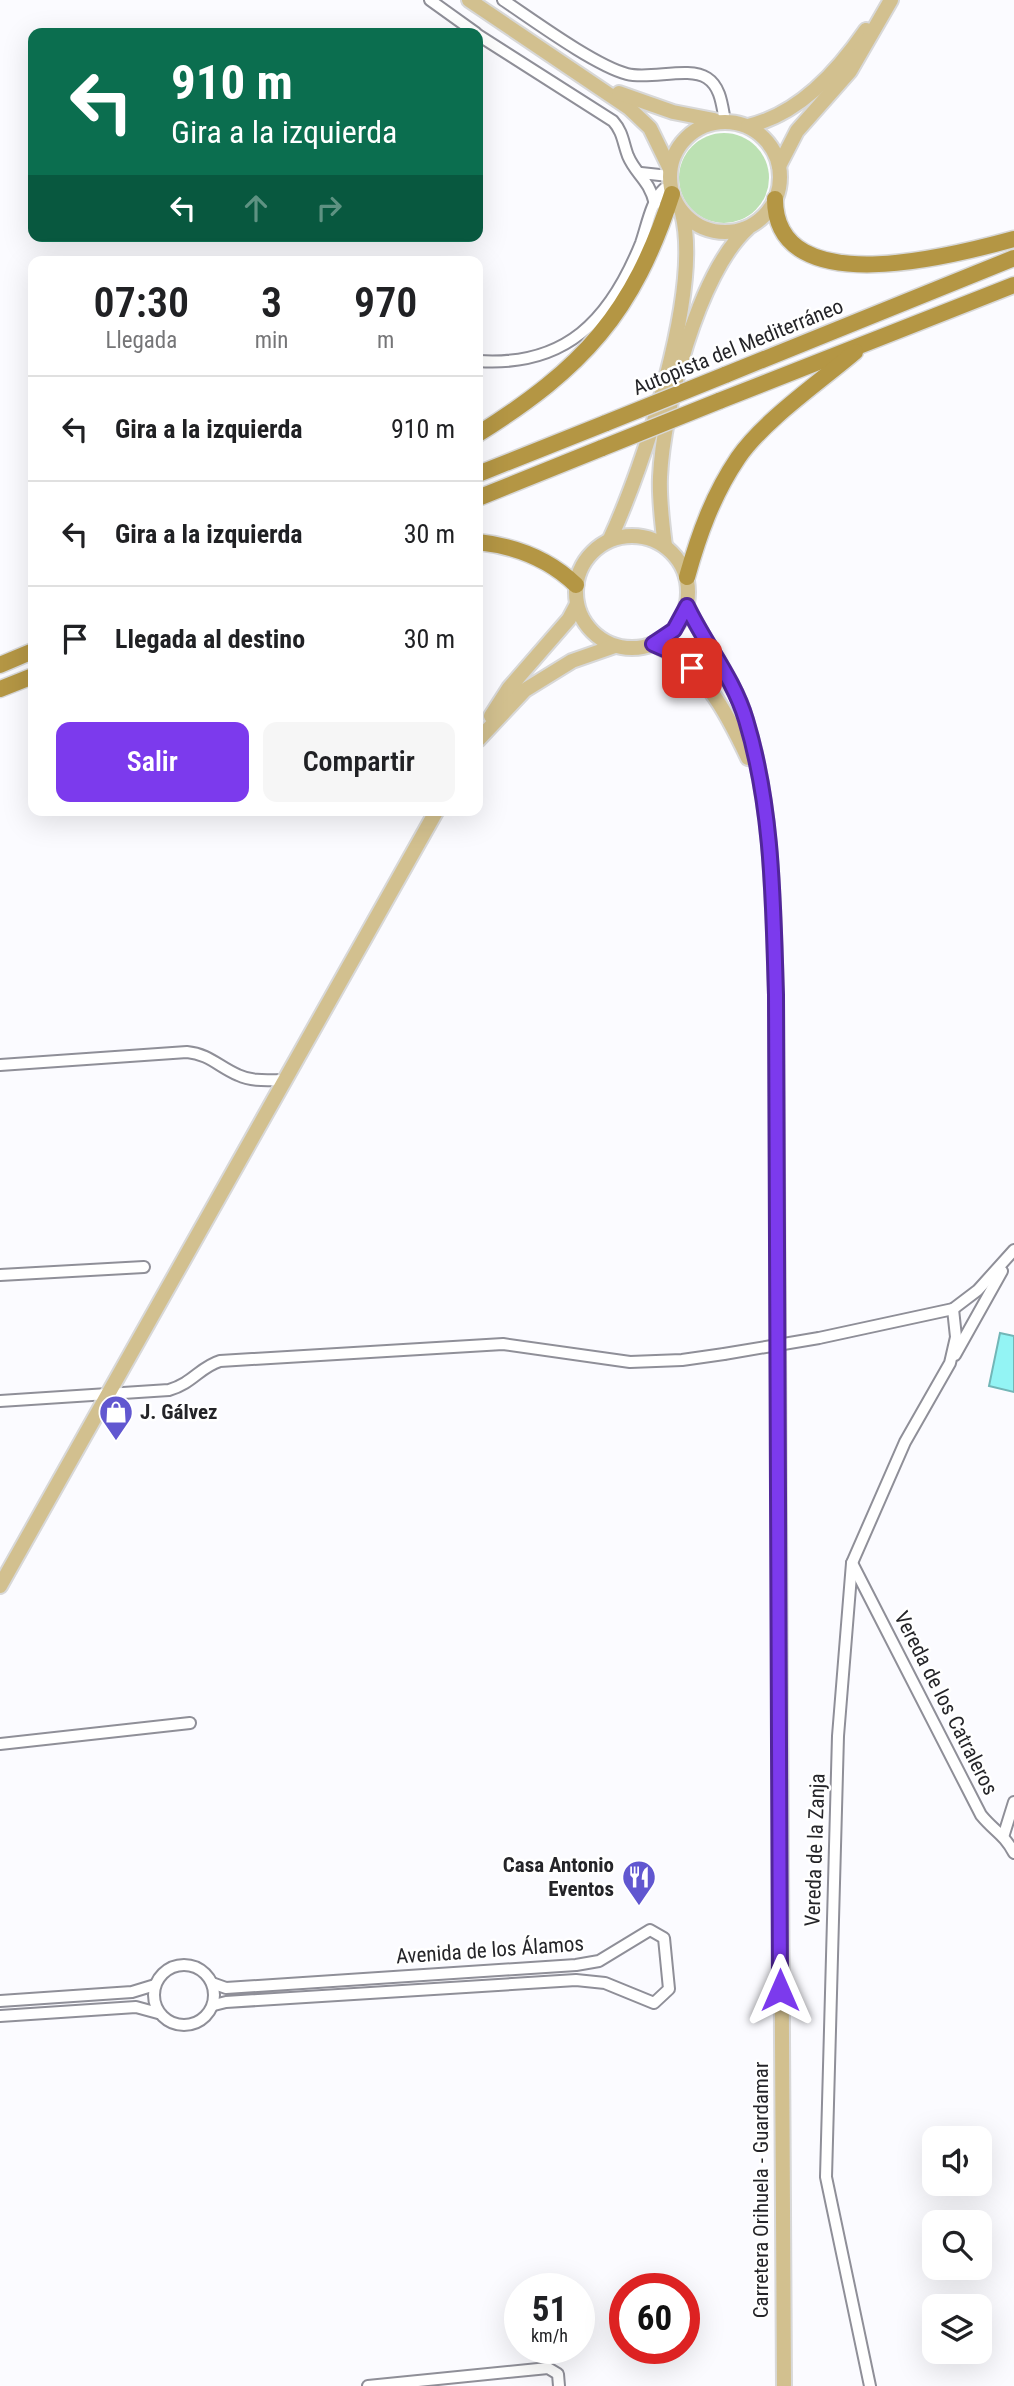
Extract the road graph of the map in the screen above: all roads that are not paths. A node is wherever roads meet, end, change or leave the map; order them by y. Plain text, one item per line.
1 (430, 0) edge
2 (469, 0) edge
3 (503, 0) edge
4 (889, 0) edge
5 (469, 28) edge
6 (483, 38) edge
7 (587, 77) junction
8 (722, 121) junction
9 (748, 126) junction
10 (779, 166) junction
11 (645, 178) junction
12 (669, 183) junction
13 (775, 199) junction
14 (654, 204) junction
15 (681, 212) junction
16 (752, 225) junction
17 (1014, 239) edge
18 (1014, 258) edge
19 (1014, 285) edge
20 (867, 343) junction
21 (483, 361) edge
22 (483, 431) edge
23 (483, 472) edge
24 (483, 496) edge
25 (610, 540) junction
26 (483, 543) edge
27 (666, 546) junction
28 (687, 577) junction
29 (576, 585) junction
30 (577, 604) junction
31 (687, 606) junction
32 (653, 644) junction
33 (615, 646) junction
34 (28, 653) edge
35 (0, 665) edge
36 (28, 678) edge
37 (0, 689) edge
38 (483, 731) edge
39 (483, 734) edge
40 (434, 816) edge
41 (766, 818) junction
42 (0, 1065) edge
43 (284, 1080) junction
44 (1012, 1254) edge
45 (144, 1267) dead end
46 (0, 1275) edge
47 (953, 1309) junction
48 (950, 1363) junction
49 (106, 1396) junction
50 (0, 1401) edge
51 (852, 1563) junction
52 (0, 1586) edge
53 (190, 1723) dead end
54 (0, 1744) edge
55 (1014, 1802) edge
56 (1004, 1834) junction
57 (1014, 1853) edge
58 (212, 1983) junction
59 (155, 1984) junction
60 (0, 2001) edge
61 (214, 2005) junction
62 (158, 2012) junction
63 (0, 2016) edge
64 (368, 2386) edge
65 (558, 2386) edge
66 (784, 2386) edge
67 (870, 2386) edge

1 - 5 street
2 - 7 main road
3 - 8 street
4 - 9 main road
4 - 10 main road
6 - 11 street
7 - 8 main road
7 - 12 main road
8 - 9 main road
8 - 12 main road
9 - 10 main road
10 - 13 main road
11 - 12 street
11 - 14 street
12 - 14 street
12 - 15 main road
12 - 22 highway
13 - 16 main road
13 - 17 highway
14 - 21 street
15 - 16 main road
15 - 25 main road
16 - 27 main road
18 - 23 highway, Autopista del Mediterráneo, bridge
19 - 20 highway, Autopista del Mediterráneo
20 - 24 highway, Autopista del Mediterráneo, bridge
20 - 28 highway
25 - 27 main road
25 - 29 main road
26 - 29 highway
27 - 28 main road
28 - 31 main road
29 - 30 main road
30 - 33 main road
30 - 38 main road
31 - 32 main road
31 - 41 main road, Carretera Orihuela - Guardamar
32 - 33 main road
32 - 41 main road, Carretera Orihuela - Guardamar
33 - 39 main road
34 - 35 highway
36 - 37 highway
40 - 43 main road
41 - 66 main road, Carretera Orihuela - Guardamar
42 - 43 street
43 - 49 main road
44 - 47 street
44 - 48 street, Vereda de la Zanja
45 - 46 street
47 - 48 street
47 - 49 street, bridge
48 - 51 street, Vereda de la Zanja
49 - 50 street
49 - 52 main road
51 - 56 street, Vereda de los Catraleros
51 - 67 street, Vereda de la Zanja
53 - 54 street
55 - 56 street
56 - 57 street, Vereda de los Catraleros
58 - 59 street
58 - 61 street
58 - 61 street, Avenida de los Álamos
59 - 60 street
59 - 62 street
61 - 62 street
62 - 63 street
64 - 65 street

